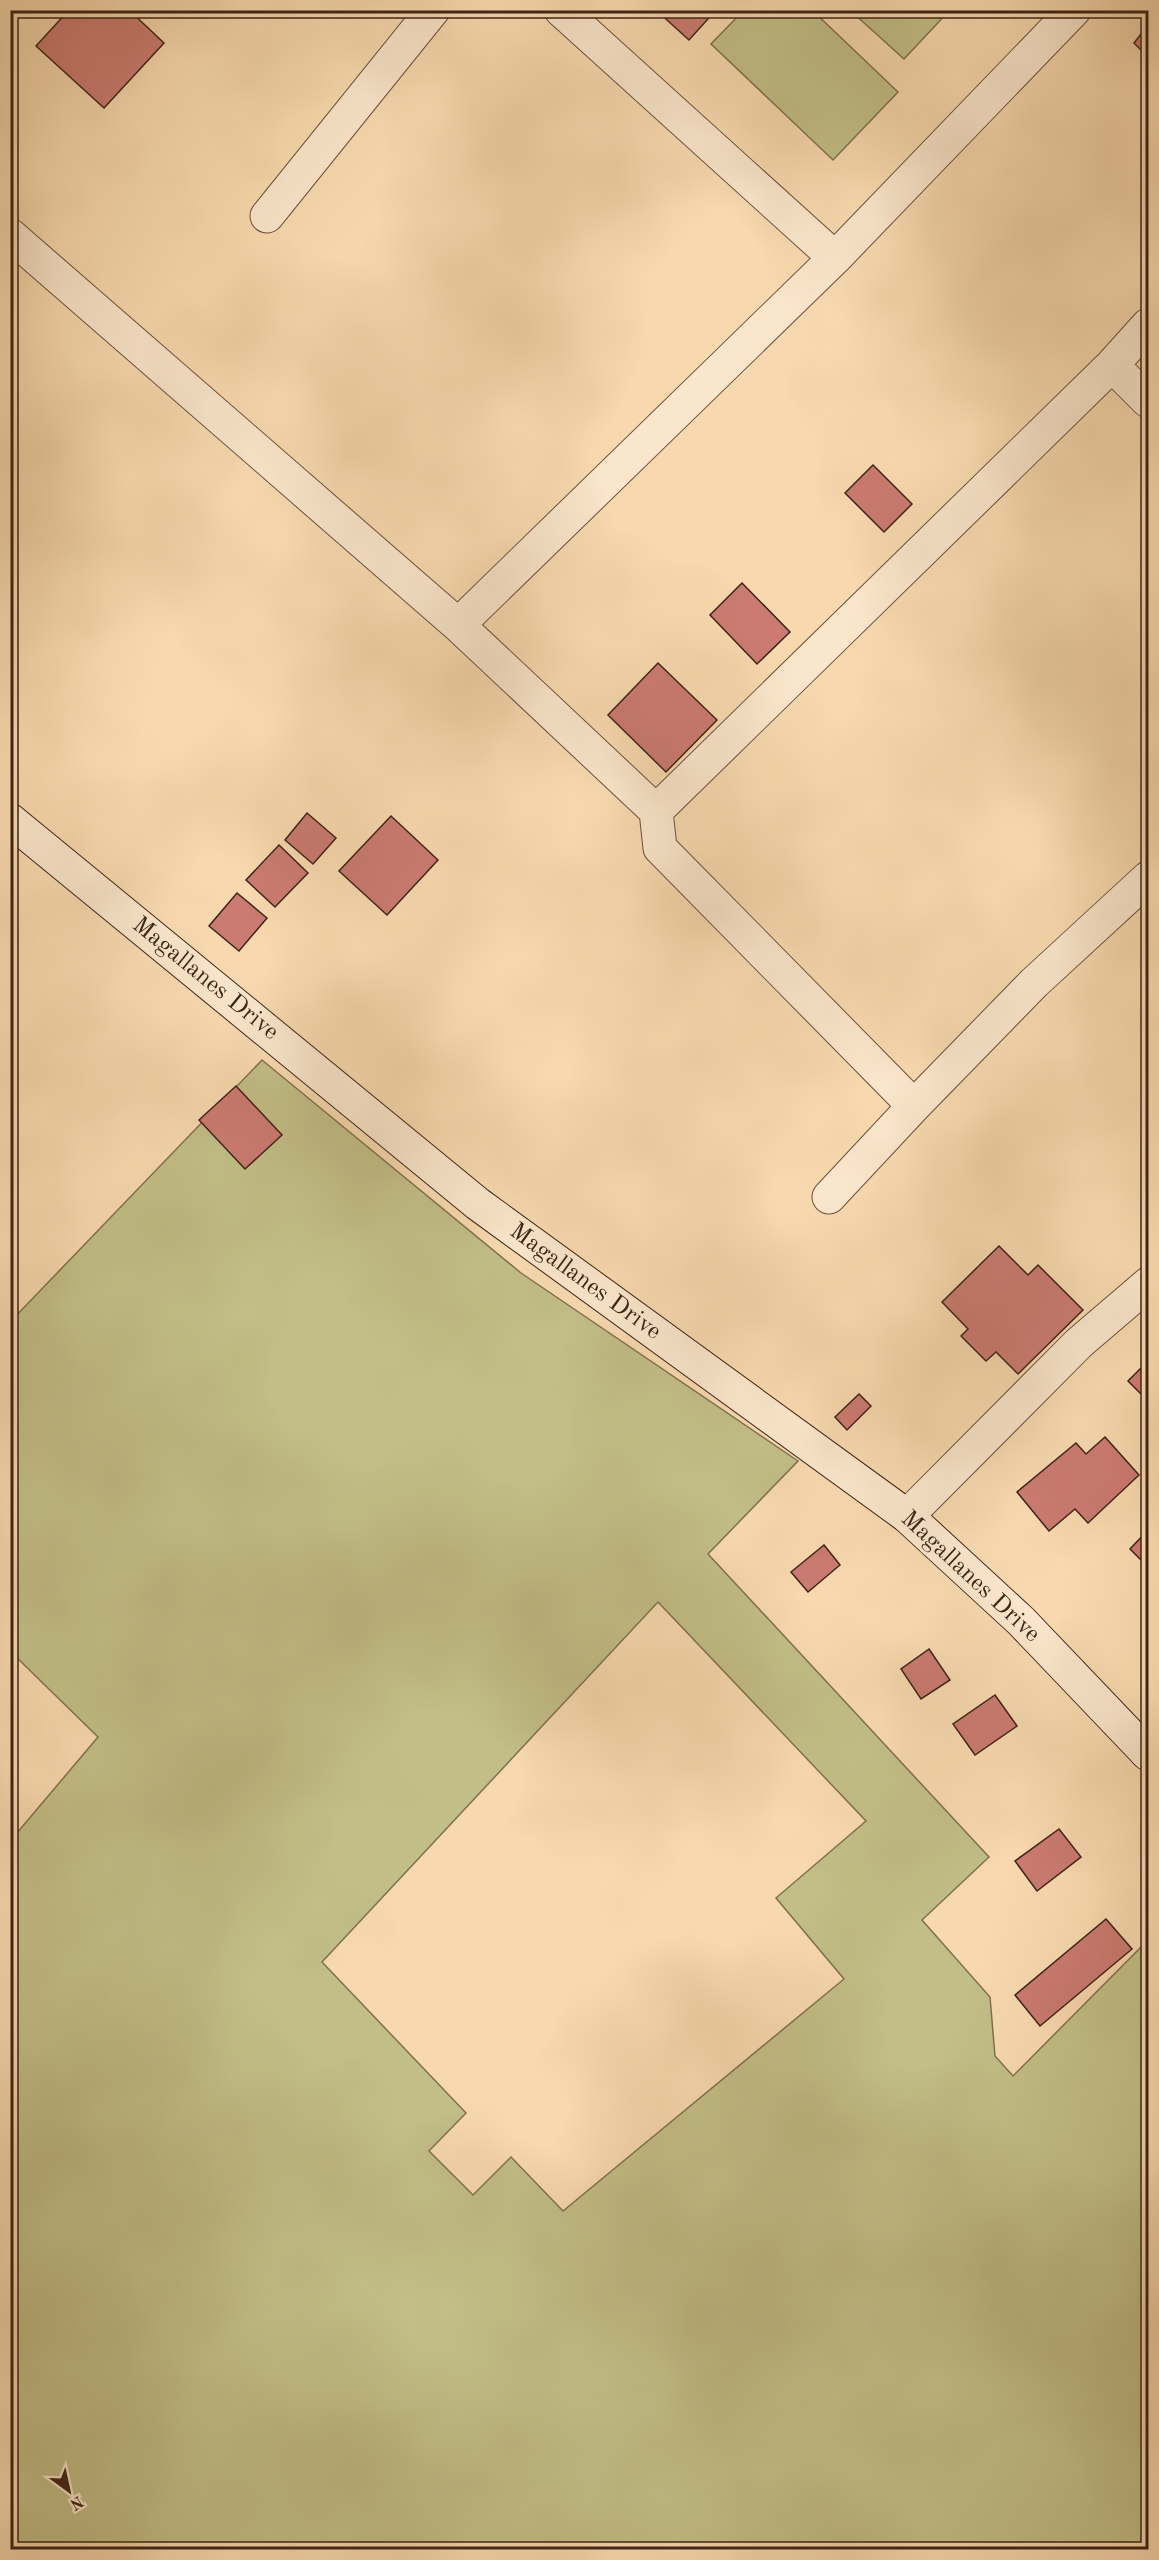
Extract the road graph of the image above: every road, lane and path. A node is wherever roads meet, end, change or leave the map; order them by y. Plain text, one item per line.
1 (433, 10) edge
2 (561, 10) edge
3 (1074, 10) edge
4 (267, 216) dead end
5 (10, 235) edge
6 (835, 258) junction
7 (1149, 325) edge
8 (1112, 364) junction
9 (1149, 401) edge
10 (458, 625) junction
11 (656, 811) junction
12 (10, 820) edge
13 (1149, 878) edge
14 (914, 1106) junction
15 (830, 1197) dead end
16 (1149, 1284) edge
17 (906, 1516) junction
18 (1149, 1754) edge

1 - 4 street
2 - 6 street
3 - 6 street
5 - 10 street
6 - 10 street
7 - 8 street
8 - 9 street
8 - 11 street
10 - 11 street
11 - 14 street
12 - 17 street, Magallanes Drive
13 - 14 street
14 - 15 street
16 - 17 street
17 - 18 street, Magallanes Drive

